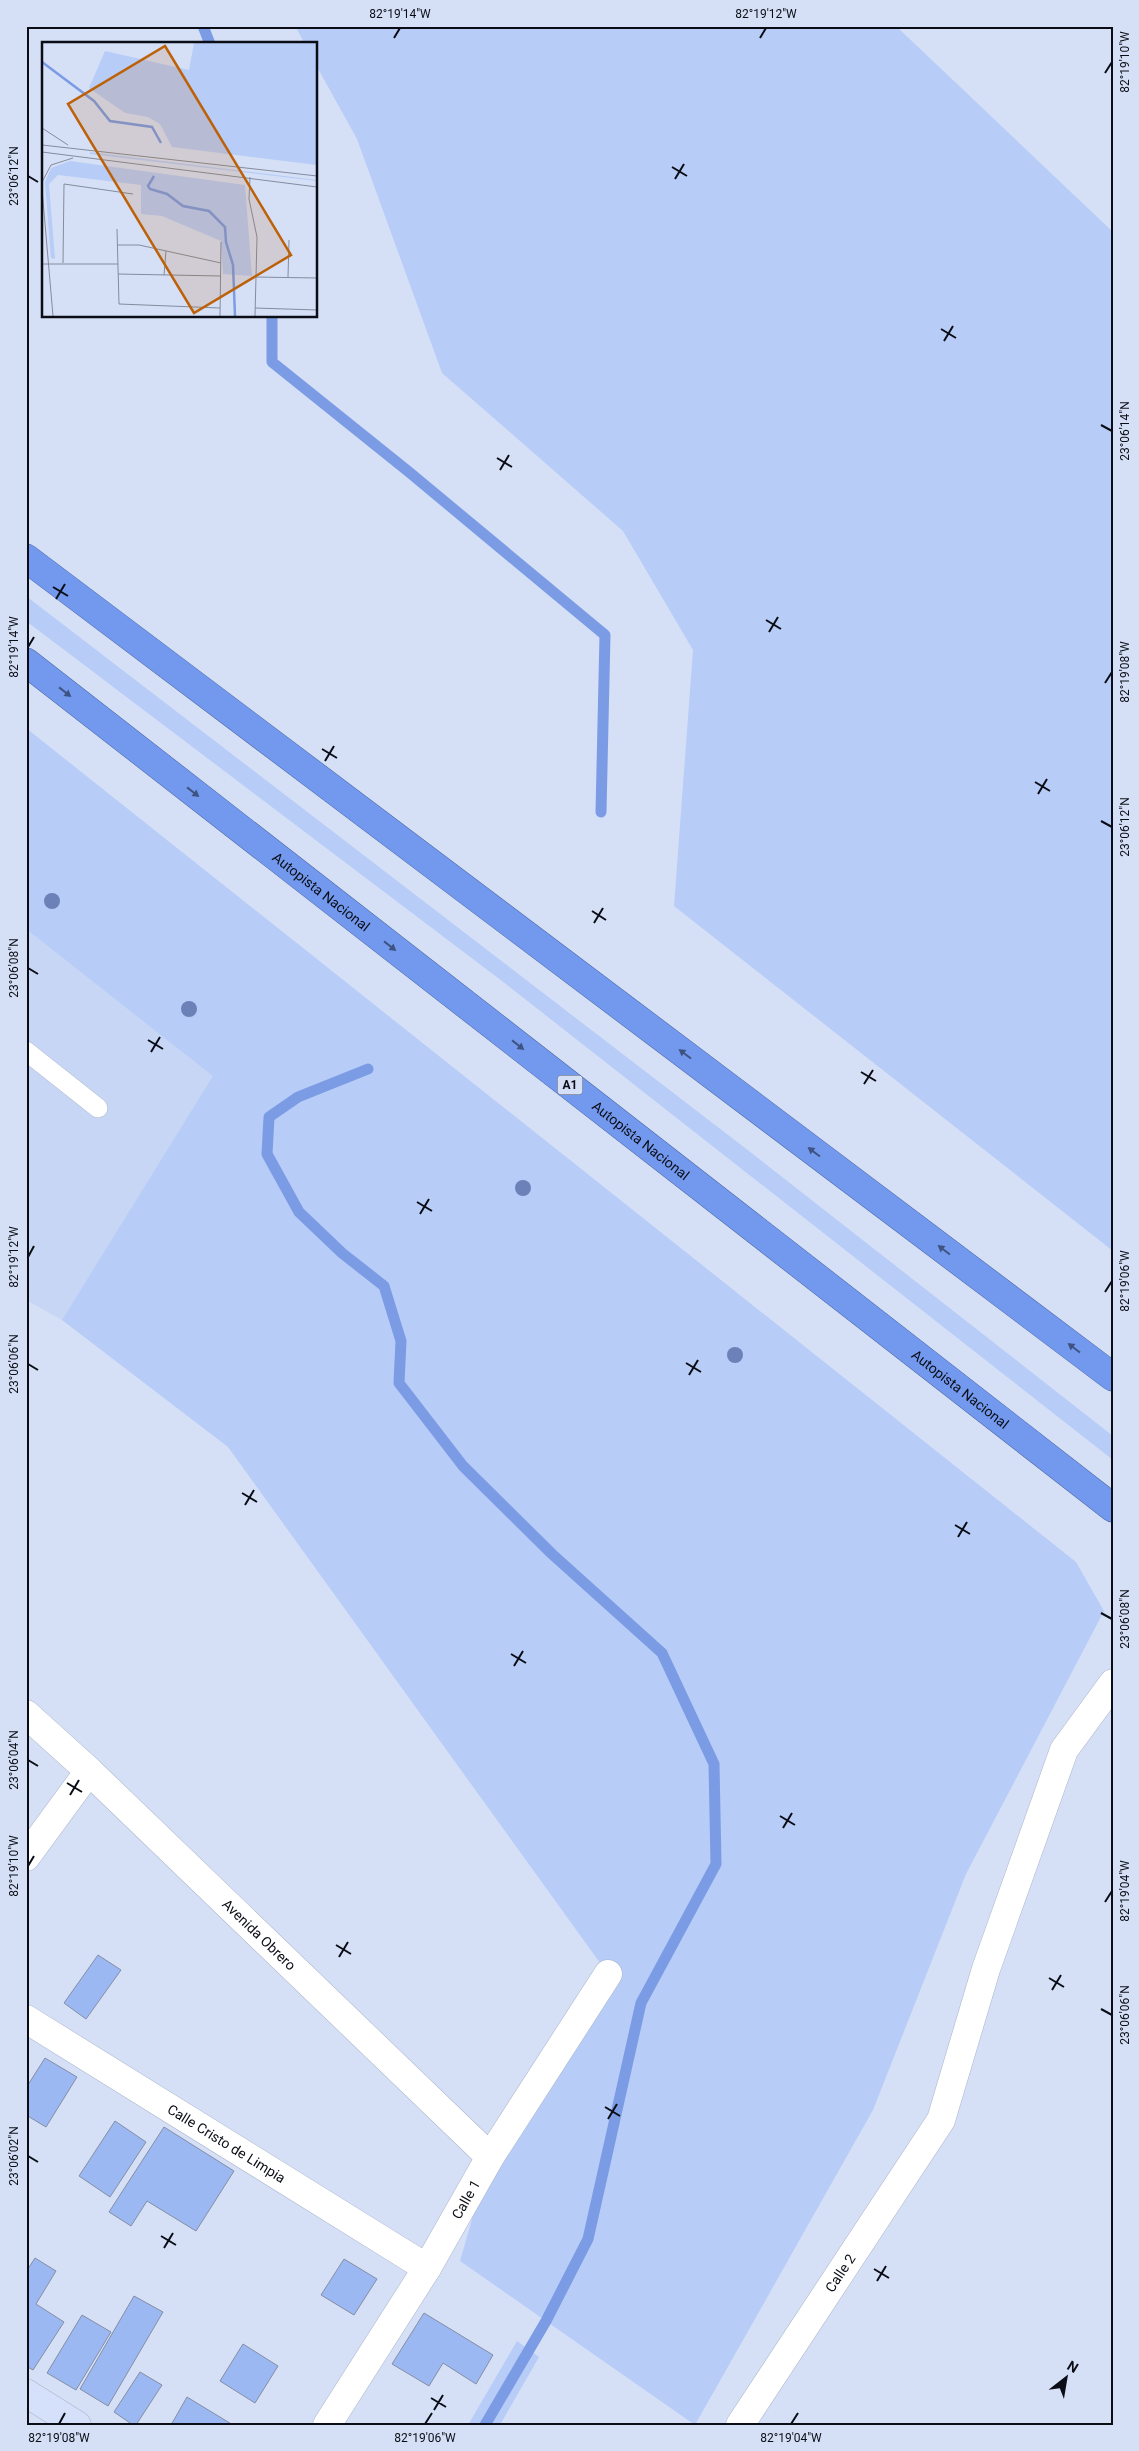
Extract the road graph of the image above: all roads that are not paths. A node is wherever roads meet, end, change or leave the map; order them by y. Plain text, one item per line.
1 (26, 558) edge
2 (26, 662) edge
3 (26, 1051) edge
4 (98, 1108) dead end
5 (1113, 1377) edge
6 (1113, 1508) edge
7 (1113, 1683) edge
8 (26, 1714) edge
9 (89, 1771) junction
10 (26, 1856) edge
11 (608, 1974) dead end
12 (26, 2019) edge
13 (490, 2157) junction
14 (427, 2268) junction
15 (26, 2393) edge
16 (77, 2425) edge
17 (327, 2425) edge
18 (740, 2425) edge

5 -> 1 highway
2 -> 6 highway, Autopista Nacional / A1
3 - 4 lane
7 - 18 street, Calle 2
8 - 9 street, Avenida Obrero
9 - 10 street
9 - 13 street, Avenida Obrero
11 - 13 street, Calle 1
12 - 14 street, Calle Cristo de Limpia
13 - 14 street, Calle 1
14 - 17 street, Calle 1
15 - 16 street

